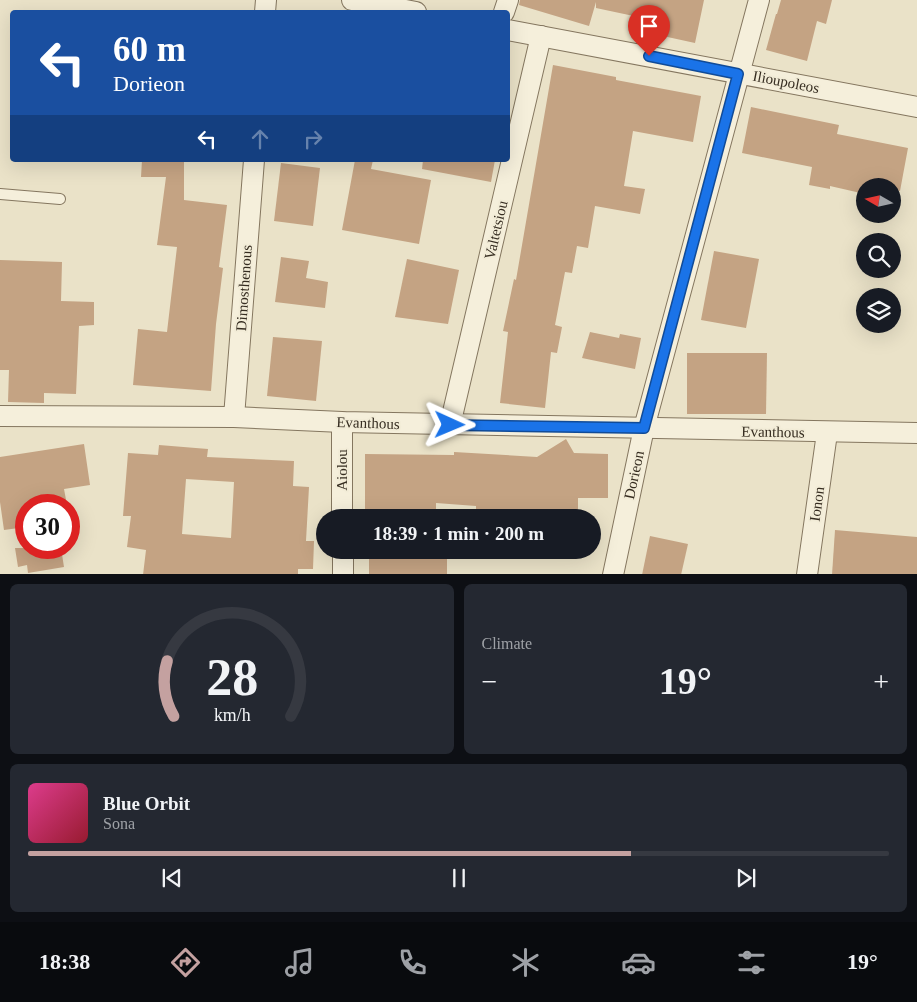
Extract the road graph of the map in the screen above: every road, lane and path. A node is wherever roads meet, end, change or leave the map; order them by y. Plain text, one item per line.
1 (352, 0) edge
2 (758, 0) edge
3 (405, 10) edge
4 (510, 30) edge
5 (541, 36) junction
6 (738, 74) junction
7 (917, 107) edge
8 (254, 162) edge
9 (0, 194) edge
10 (60, 199) dead end
11 (0, 416) edge
12 (234, 417) junction
13 (342, 422) junction
14 (450, 425) junction
15 (644, 428) junction
16 (827, 433) junction
17 (917, 433) edge
18 (342, 509) edge
19 (342, 559) edge
20 (342, 574) edge
21 (613, 574) edge
22 (807, 574) edge

1 - 3 street
2 - 6 street, Dorieon
4 - 5 street, Ilioupoleos
5 - 6 street, Ilioupoleos
5 - 14 street, Valtetsiou
6 - 7 street, Ilioupoleos
6 - 15 street, Dorieon
8 - 12 street, Dimosthenous
9 - 10 lane
11 - 12 street, Evanthous
12 - 13 street, Evanthous
13 - 14 street, Evanthous
13 - 18 street, Aiolou
14 - 15 street, Evanthous
15 - 16 street, Evanthous
15 - 21 street, Dorieon
16 - 17 street, Evanthous
16 - 22 street, Ionon
19 - 20 street

